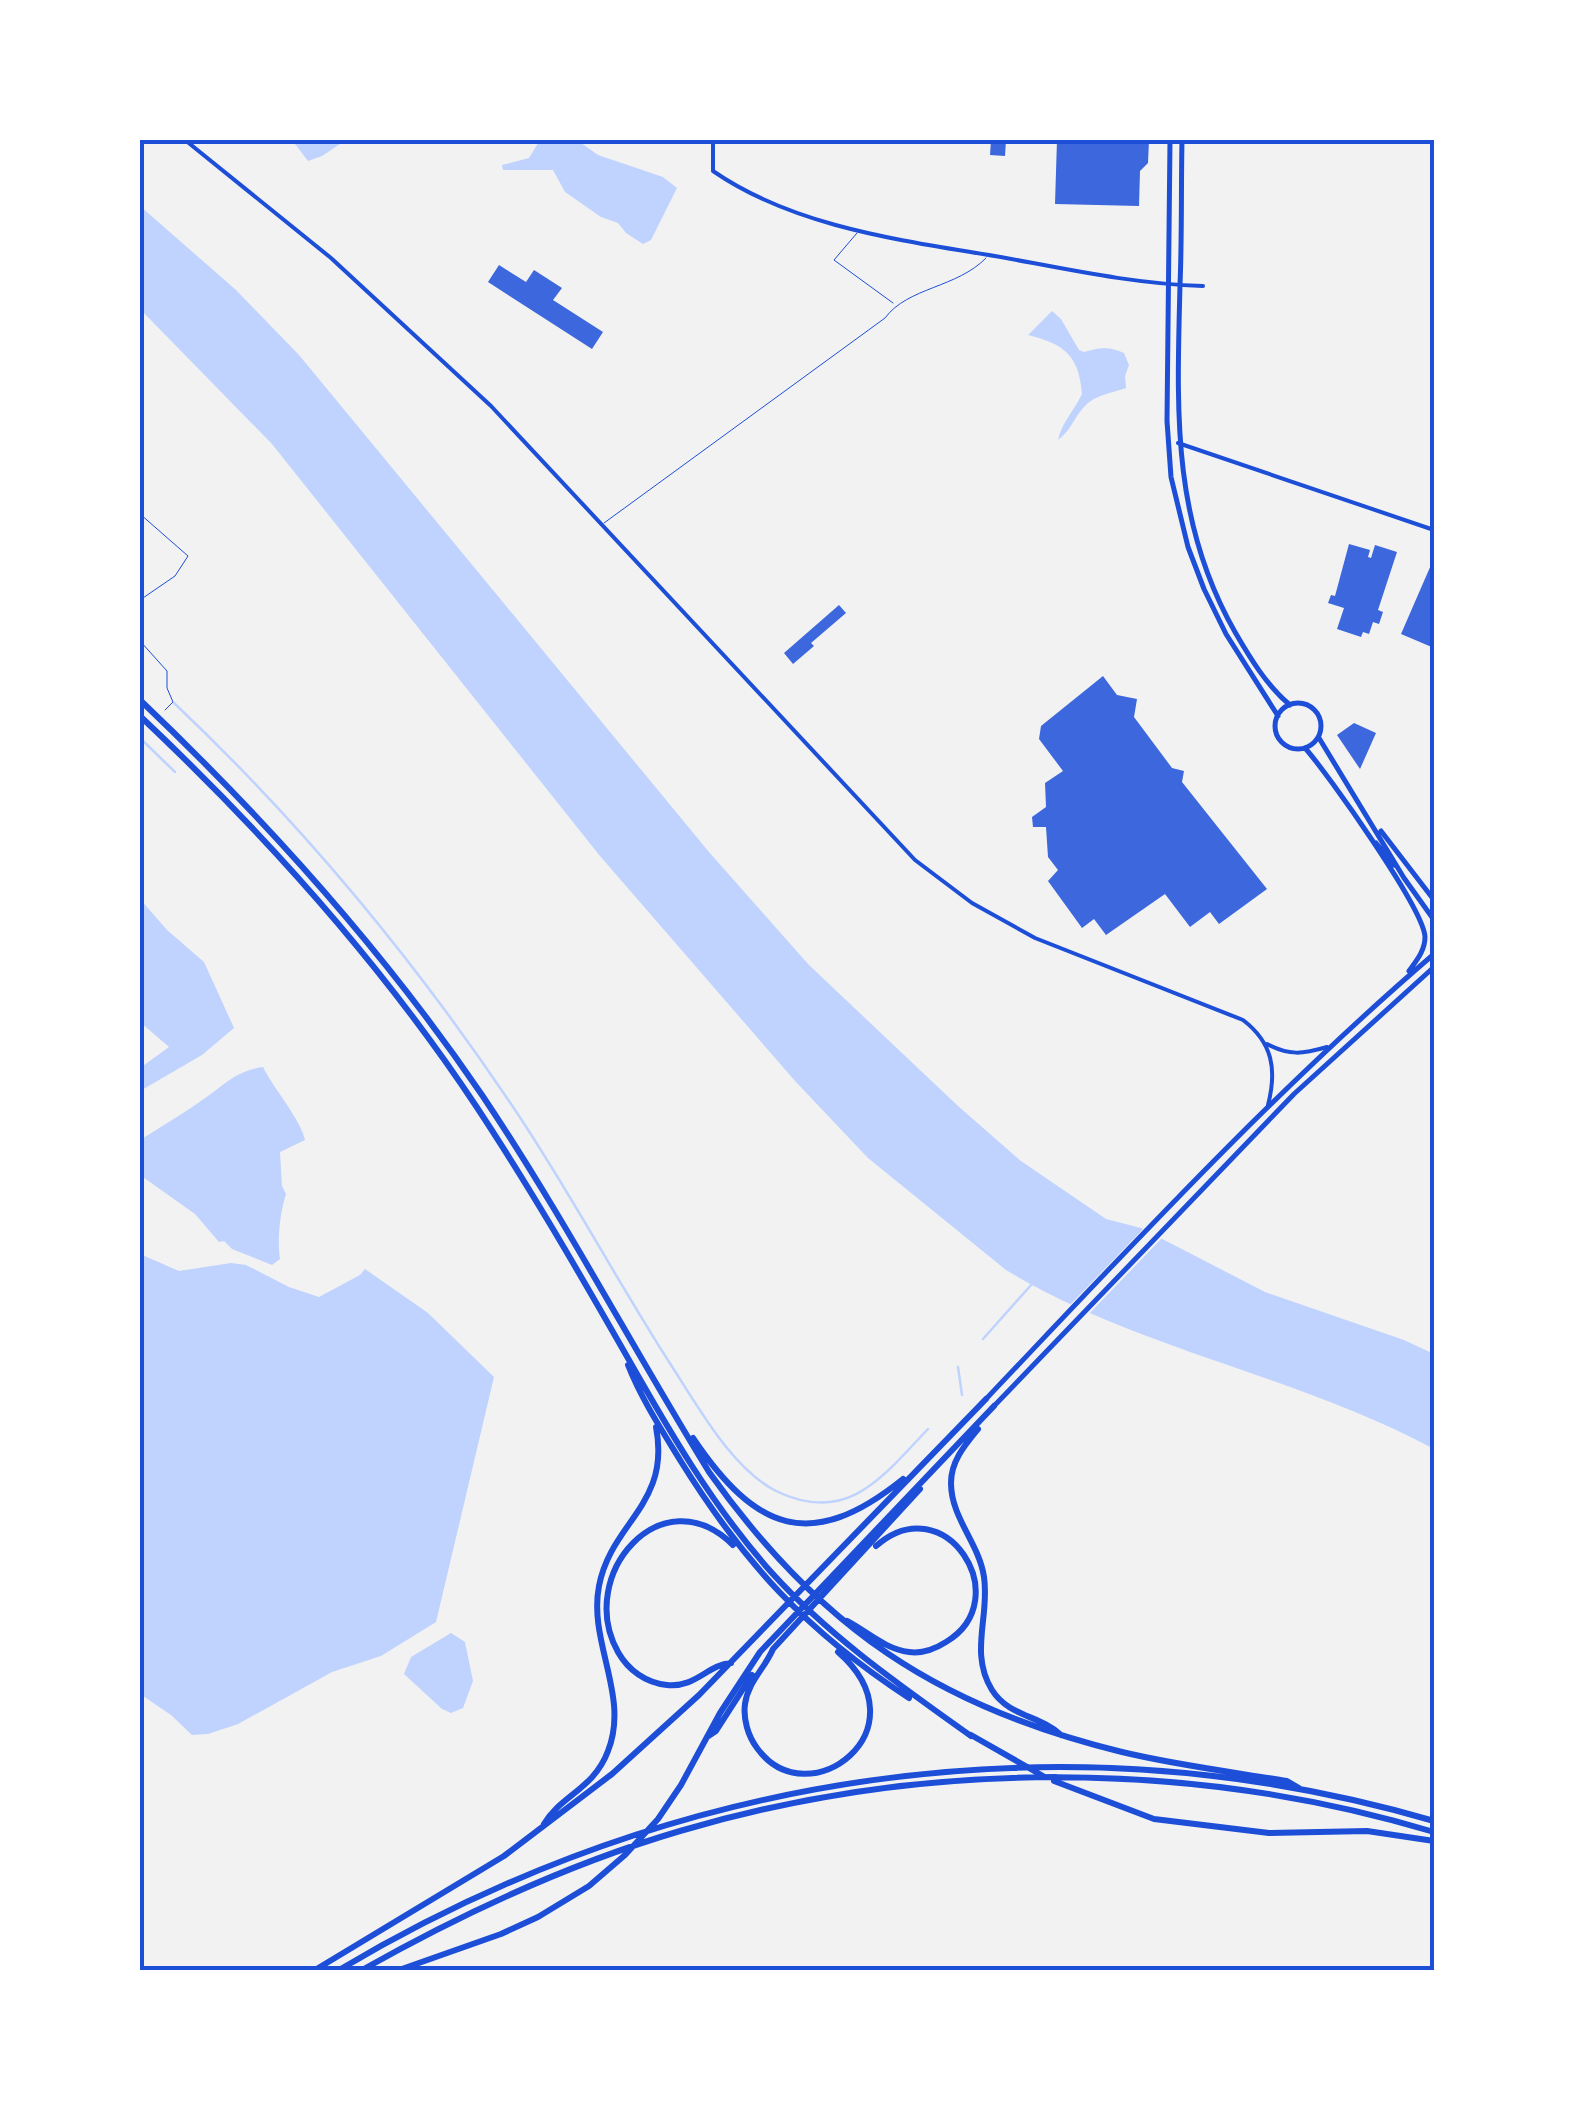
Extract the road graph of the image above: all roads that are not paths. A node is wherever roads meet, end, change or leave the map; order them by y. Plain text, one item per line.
1 (186, 140) edge
2 (713, 140) edge
3 (1170, 140) edge
4 (1182, 140) edge
5 (859, 230) junction
6 (989, 256) junction
7 (1170, 284) junction
8 (1180, 285) junction
9 (1203, 286) dead end
10 (895, 305) junction
11 (1178, 443) junction
12 (601, 525) junction
13 (1434, 530) edge
14 (140, 700) edge
15 (1290, 704) junction
16 (140, 716) edge
17 (1278, 716) junction
18 (1318, 738) junction
19 (1305, 748) junction
20 (1372, 821) junction
21 (1363, 826) junction
22 (1404, 878) junction
23 (1434, 900) edge
24 (1434, 920) edge
25 (1434, 954) edge
26 (1434, 967) edge
27 (1401, 982) junction
28 (1267, 1044) junction
29 (1327, 1047) junction
30 (1268, 1105) junction
31 (625, 1354) junction
32 (656, 1384) junction
33 (986, 1399) joint
34 (991, 1409) junction
35 (655, 1420) junction
36 (924, 1463) junction
37 (934, 1470) junction
38 (859, 1558) junction
39 (758, 1571) junction
40 (837, 1616) junction
41 (822, 1635) junction
42 (773, 1649) junction
43 (732, 1662) junction
44 (971, 1736) junction
45 (1062, 1736) junction
46 (706, 1737) junction
47 (1299, 1788) junction
48 (1434, 1821) edge
49 (542, 1828) junction
50 (1434, 1832) edge
51 (1434, 1841) edge
52 (315, 1970) edge
53 (339, 1970) edge
54 (362, 1970) edge
55 (399, 1970) edge

1 - 12 street
2 - 5 street
3 - 7 main road
4 - 8 main road
5 - 6 street
5 - 10 lane
6 - 7 street
6 - 10 lane
7 - 8 street
7 - 17 main road
8 - 9 street
8 - 11 main road
10 - 12 lane
11 - 13 street
11 - 15 main road
12 - 28 street
14 - 32 highway
15 - 17 main road
15 - 18 main road
16 - 31 highway
17 - 19 main road
18 - 19 main road
18 - 20 main road
19 - 21 main road
20 - 22 main road
20 - 23 main road
21 - 22 main road
21 - 27 main road
22 - 24 main road
25 - 27 main road
26 - 34 main road
27 - 29 main road
28 - 29 street
28 - 30 street
29 - 30 main road
30 - 33 main road
31 - 35 highway
31 - 44 highway
32 - 36 highway
32 - 40 highway
33 - 36 highway
34 - 37 highway
34 - 45 highway
35 - 39 highway
35 - 49 highway
36 - 43 highway
37 - 38 highway
37 - 46 highway
38 - 40 highway
38 - 42 highway
39 - 41 highway
39 - 43 highway
40 - 45 highway
41 - 42 highway
41 - 44 highway
42 - 46 highway
43 - 49 highway
44 - 51 highway
45 - 47 highway
46 - 55 highway
47 - 48 highway
47 - 53 highway
49 - 52 highway
50 - 54 highway

